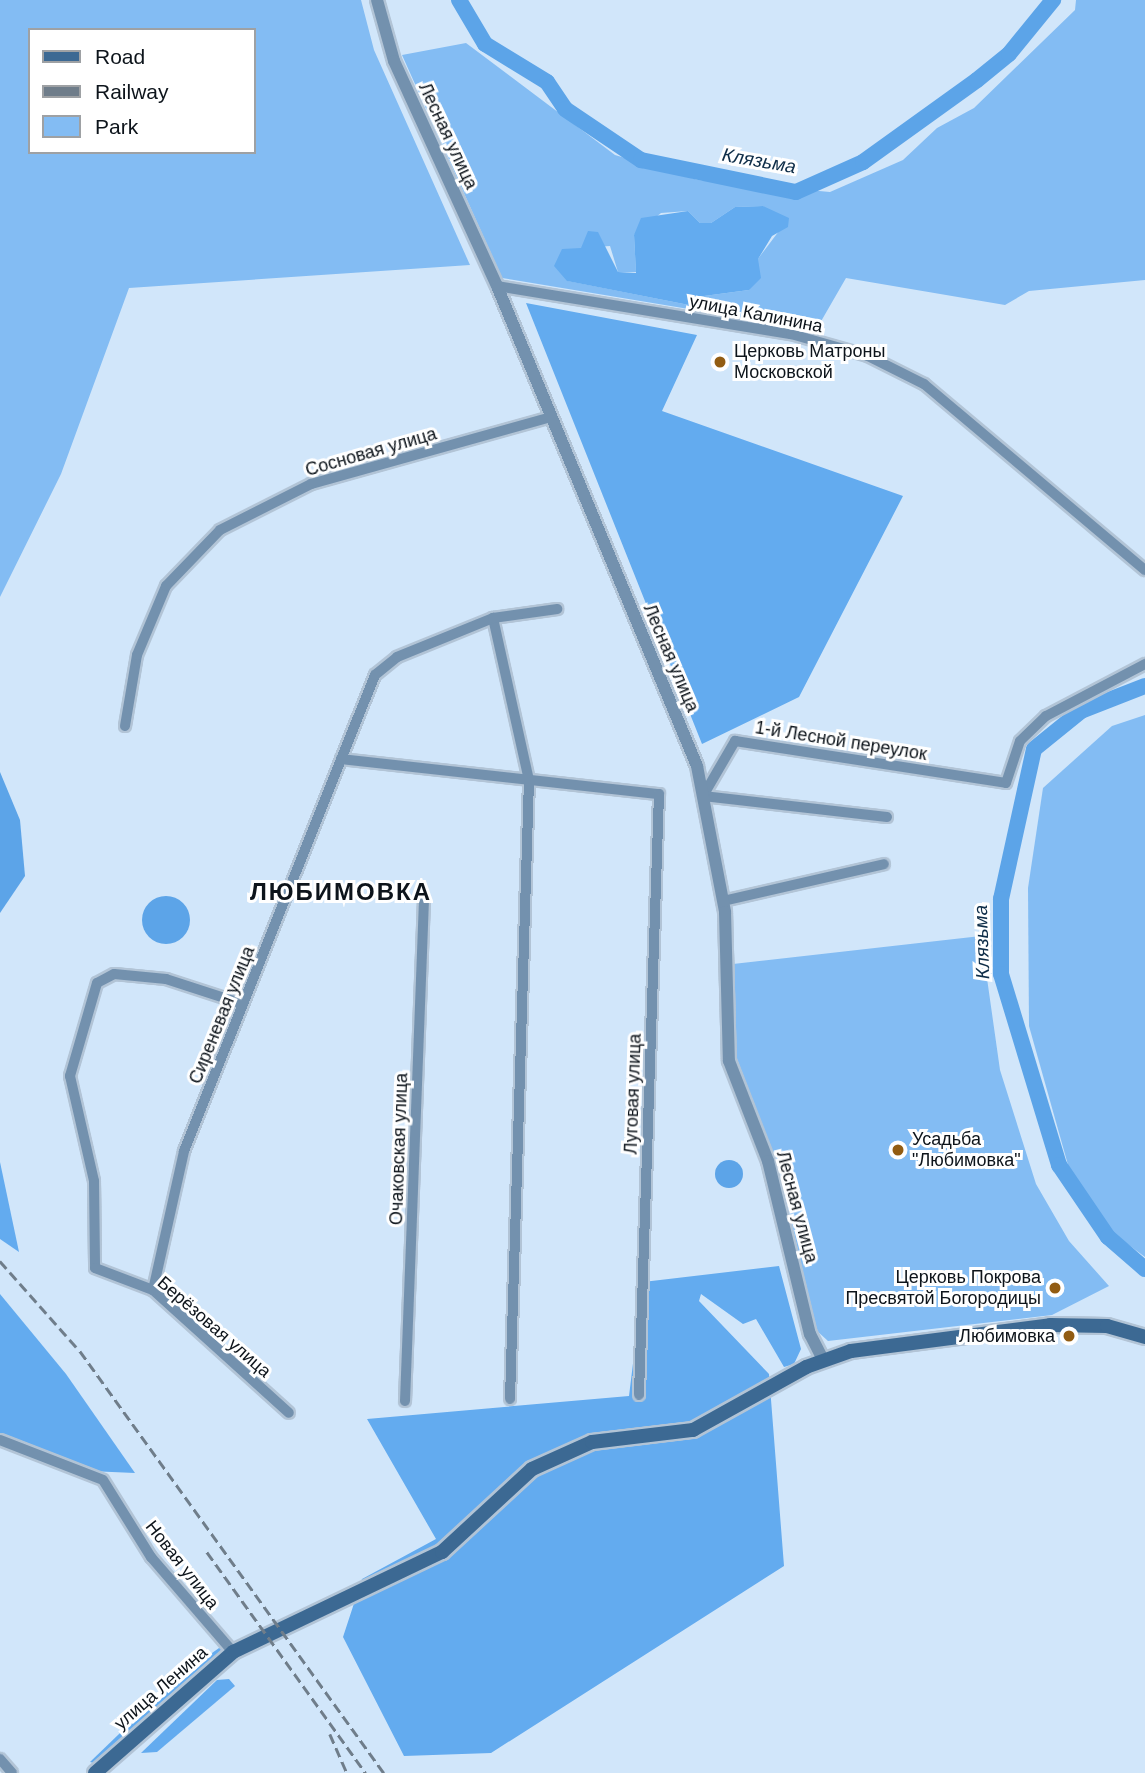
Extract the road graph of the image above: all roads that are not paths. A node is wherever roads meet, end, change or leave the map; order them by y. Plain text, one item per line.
1 (377, 0) edge
2 (497, 286) junction
3 (551, 417) junction
4 (1145, 570) edge
5 (556, 609) dead end
6 (493, 618) junction
7 (1145, 664) edge
8 (125, 726) dead end
9 (341, 759) junction
10 (529, 780) junction
11 (703, 796) junction
12 (887, 817) dead end
13 (884, 864) dead end
14 (424, 899) dead end
15 (723, 901) junction
16 (243, 1004) junction
17 (153, 1290) junction
18 (1145, 1337) edge
19 (823, 1359) junction
20 (639, 1395) dead end
21 (510, 1399) dead end
22 (405, 1401) dead end
23 (289, 1413) dead end
24 (0, 1440) edge
25 (233, 1652) junction
26 (0, 1759) edge
27 (12, 1773) edge
28 (95, 1773) edge

1 - 2 street, Лесная улица
2 - 3 street, Лесная улица
2 - 4 street, улица Калинина
3 - 8 street, Сосновая улица
3 - 11 street, Лесная улица
5 - 6 street, Сиреневая улица
6 - 9 street, Сиреневая улица
6 - 10 street
7 - 11 street, 1-й Лесной переулок
9 - 10 street
9 - 16 street, Сиреневая улица
10 - 20 street, Луговая улица
10 - 21 street
11 - 12 street
11 - 15 street, Лесная улица
13 - 15 street
14 - 22 street, Очаковская улица
15 - 19 street, Лесная улица
16 - 17 street, Сиреневая улица
16 - 17 street, Берёзовая улица
17 - 23 street, Берёзовая улица
18 - 19 main road
19 - 25 main road, улица Ленина
24 - 25 street, Новая улица
25 - 28 main road, улица Ленина
26 - 27 street

